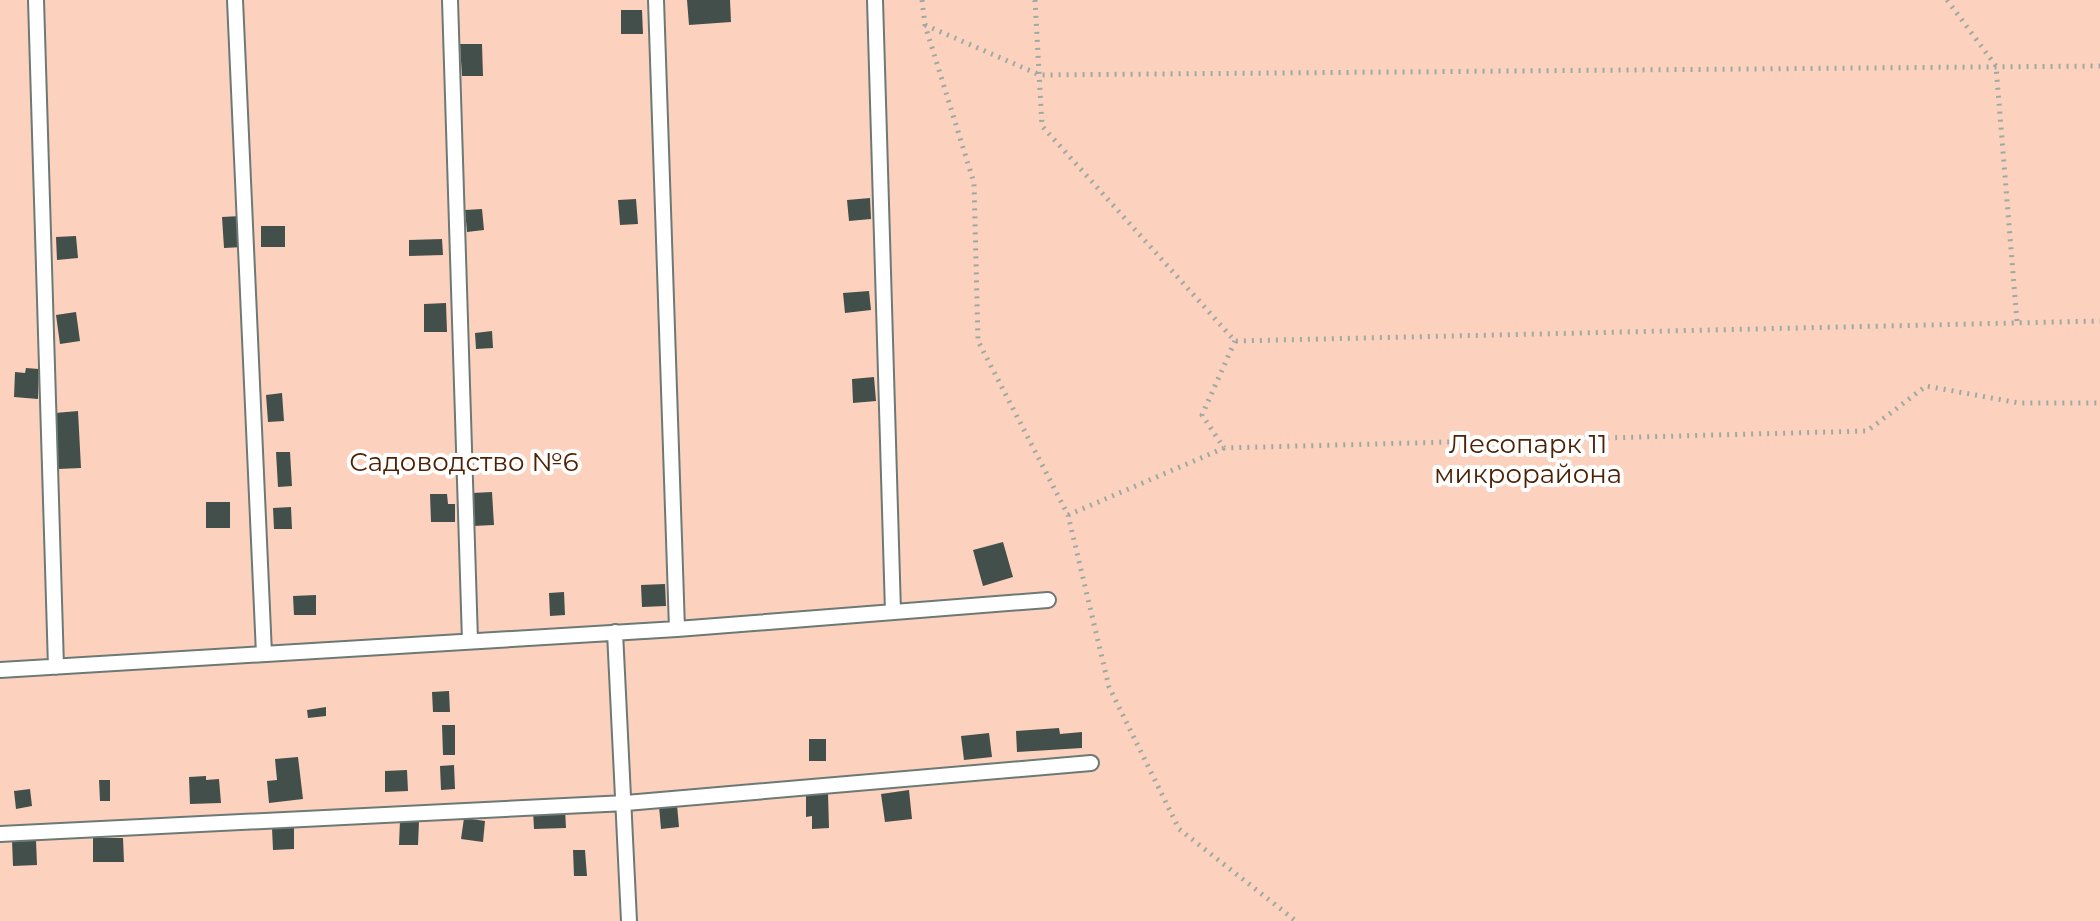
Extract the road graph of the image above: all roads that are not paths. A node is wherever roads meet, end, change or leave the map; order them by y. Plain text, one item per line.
1 (36, 0) edge
2 (235, 0) edge
3 (450, 0) edge
4 (656, 0) edge
5 (875, 0) edge
6 (1048, 600) dead end
7 (893, 612) junction
8 (677, 629) junction
9 (615, 632) junction
10 (470, 641) junction
11 (264, 654) junction
12 (56, 667) junction
13 (0, 670) edge
14 (1091, 763) dead end
15 (626, 803) junction
16 (0, 834) edge
17 (629, 921) edge

1 - 12 lane
2 - 11 lane
3 - 10 lane
4 - 8 lane
5 - 7 lane
6 - 7 lane
7 - 8 lane
8 - 9 lane
9 - 10 lane
9 - 15 lane
10 - 11 lane
11 - 12 lane
12 - 13 lane
14 - 15 lane
15 - 16 lane
15 - 17 lane

